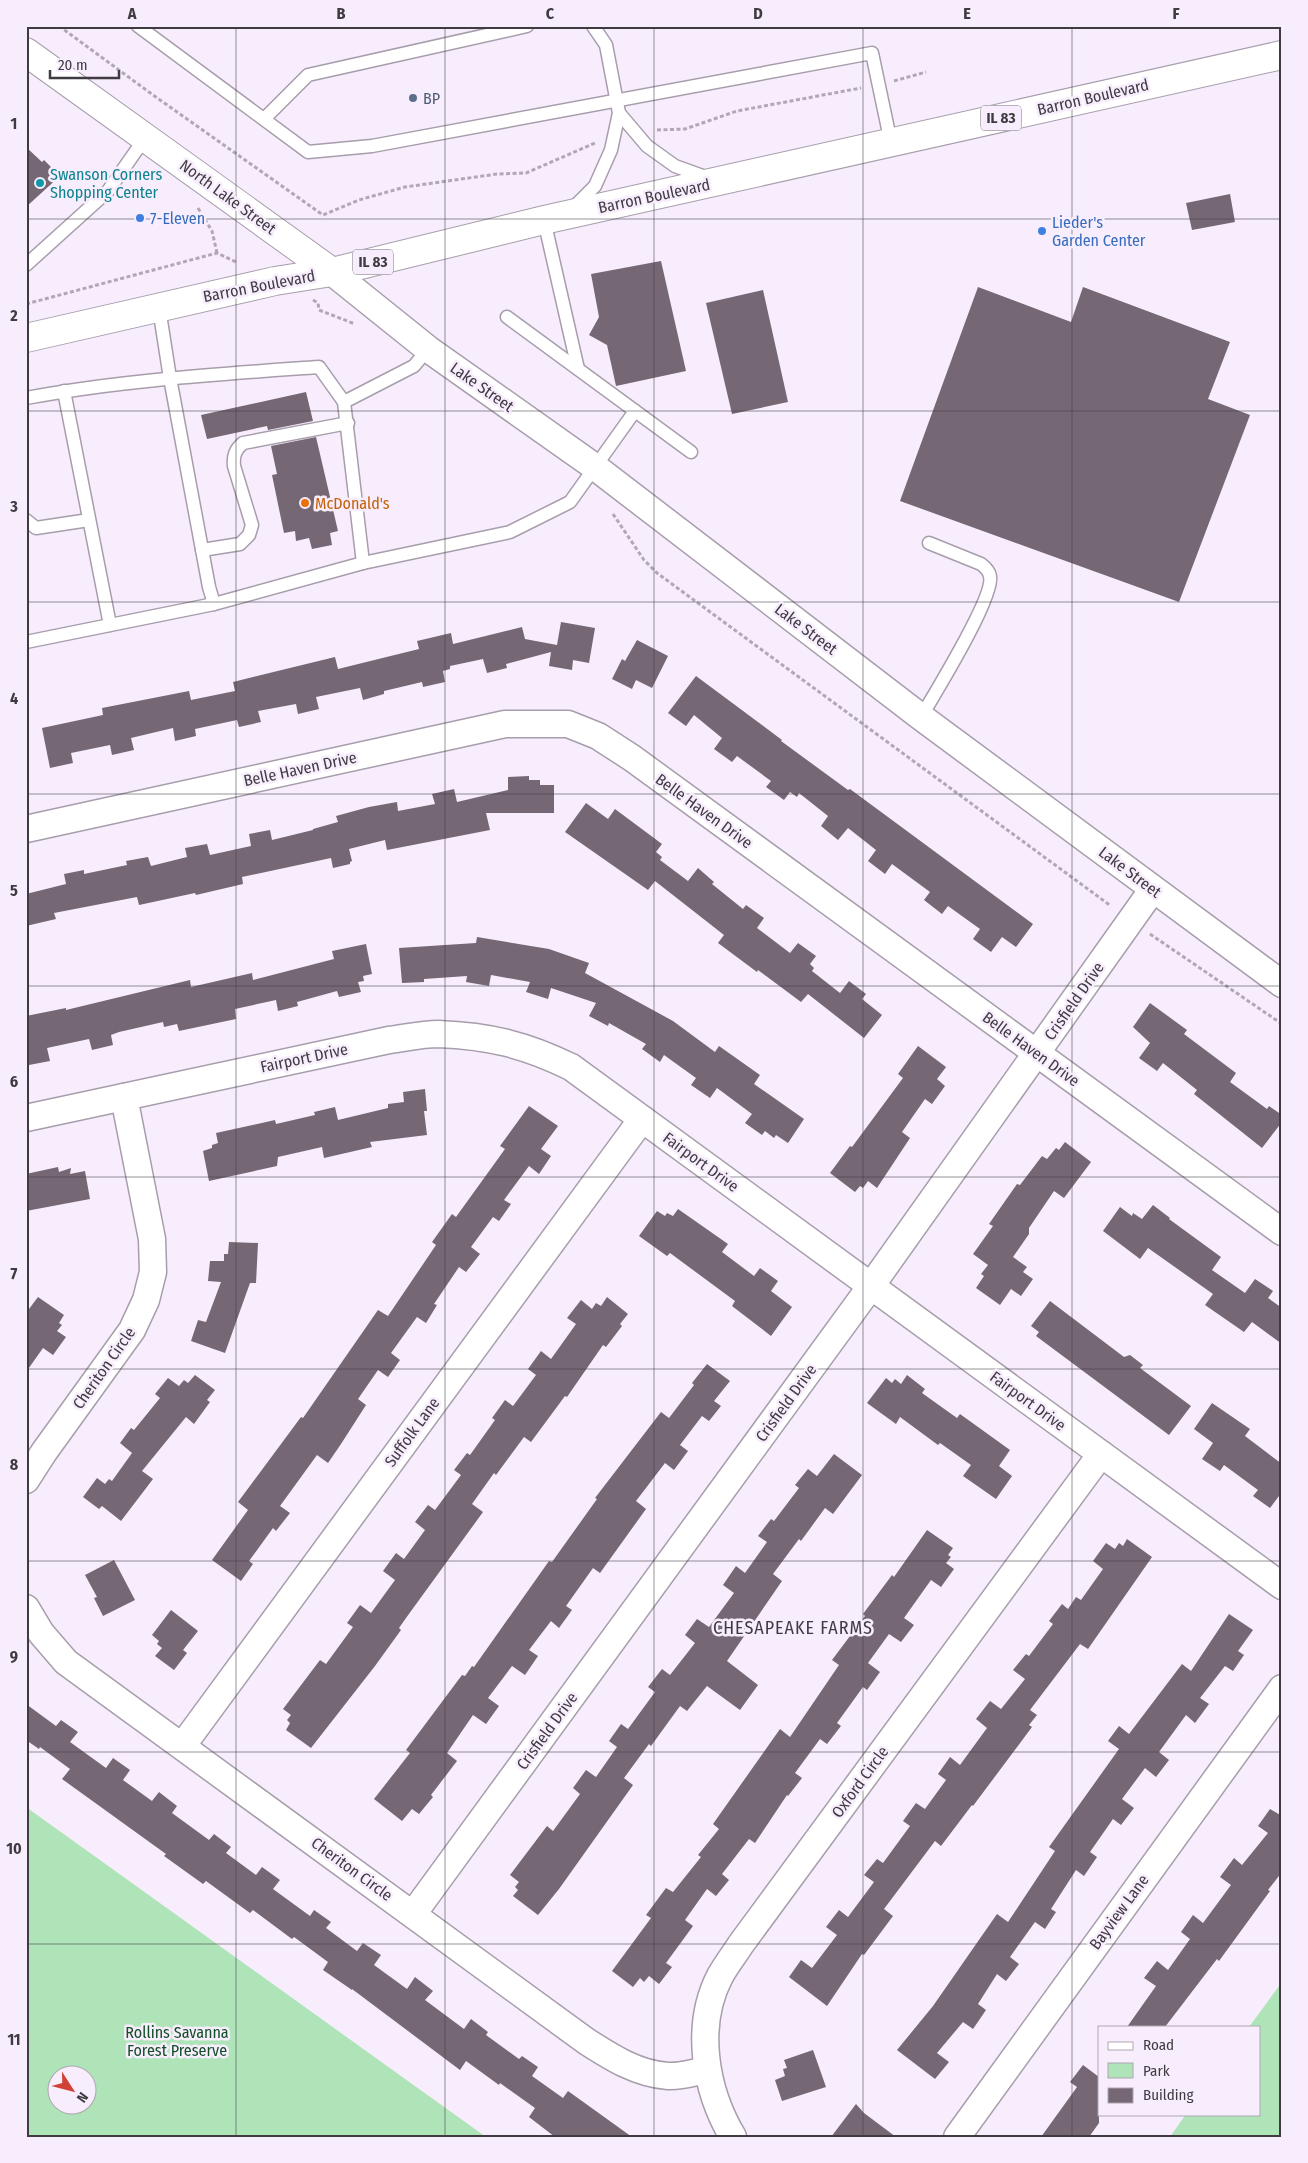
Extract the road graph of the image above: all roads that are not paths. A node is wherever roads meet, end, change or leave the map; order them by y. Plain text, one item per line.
1 (138, 26) edge
2 (527, 26) edge
3 (593, 26) edge
4 (26, 52) edge
5 (1282, 55) edge
6 (618, 107) junction
7 (264, 119) junction
8 (145, 138) junction
9 (891, 143) junction
10 (720, 182) junction
11 (554, 218) junction
12 (26, 265) edge
13 (332, 272) junction
14 (159, 308) junction
15 (507, 316) dead end
16 (26, 338) edge
17 (428, 349) junction
18 (578, 369) junction
19 (170, 378) junction
20 (64, 391) junction
21 (26, 398) edge
22 (344, 402) junction
23 (635, 411) junction
24 (348, 423) junction
25 (691, 452) dead end
26 (595, 467) junction
27 (26, 520) edge
28 (89, 520) junction
29 (929, 543) dead end
30 (202, 550) junction
31 (363, 563) junction
32 (214, 604) junction
33 (110, 625) junction
34 (26, 642) edge
35 (921, 717) junction
36 (26, 829) edge
37 (1153, 889) junction
38 (1282, 984) edge
39 (1036, 1053) junction
40 (124, 1097) junction
41 (26, 1118) edge
42 (642, 1119) junction
43 (1282, 1232) edge
44 (871, 1286) junction
45 (1101, 1454) junction
46 (26, 1480) edge
47 (1282, 1586) edge
48 (26, 1608) edge
49 (1282, 1688) edge
50 (183, 1745) junction
51 (413, 1914) junction
52 (707, 2070) junction
53 (733, 2137) edge
54 (956, 2137) edge

1 - 7 lane
2 - 7 lane
3 - 6 lane
4 - 8 main road, North Lake Street
5 - 9 main road, Barron Boulevard / IL 83
6 - 7 lane
6 - 9 lane
6 - 10 lane
6 - 11 lane
8 - 12 lane
8 - 13 main road, North Lake Street
9 - 10 main road, Barron Boulevard / IL 83
10 - 11 main road, Barron Boulevard / IL 83
11 - 13 main road, Barron Boulevard / IL 83
11 - 18 lane
13 - 14 main road, Barron Boulevard / IL 83
13 - 17 street, Lake Street
14 - 16 main road, Barron Boulevard / IL 83
14 - 19 lane
15 - 18 lane
17 - 22 lane
17 - 26 street, Lake Street
18 - 23 lane
19 - 20 lane
19 - 22 lane
19 - 30 lane
20 - 21 lane
20 - 28 lane
22 - 24 lane
23 - 25 lane
23 - 26 lane
24 - 30 lane
24 - 31 lane
26 - 31 lane
26 - 35 street, Lake Street
27 - 28 lane
28 - 33 lane
29 - 35 lane
30 - 32 lane
31 - 32 lane
32 - 33 lane
33 - 34 lane
35 - 37 street, Lake Street
36 - 39 street, Belle Haven Drive
37 - 38 street, Lake Street
37 - 39 street, Crisfield Drive
39 - 43 street, Belle Haven Drive
39 - 44 street, Crisfield Drive
40 - 41 street, Fairport Drive
40 - 42 street, Fairport Drive
40 - 46 street, Cheriton Circle
42 - 44 street, Fairport Drive
42 - 50 street, Suffolk Lane
44 - 45 street, Fairport Drive
44 - 51 street, Crisfield Drive
45 - 47 street, Fairport Drive
45 - 52 street, Oxford Circle
48 - 50 street, Cheriton Circle
49 - 54 street, Bayview Lane
50 - 51 street, Cheriton Circle
51 - 52 street, Cheriton Circle
52 - 53 street, Oxford Circle

